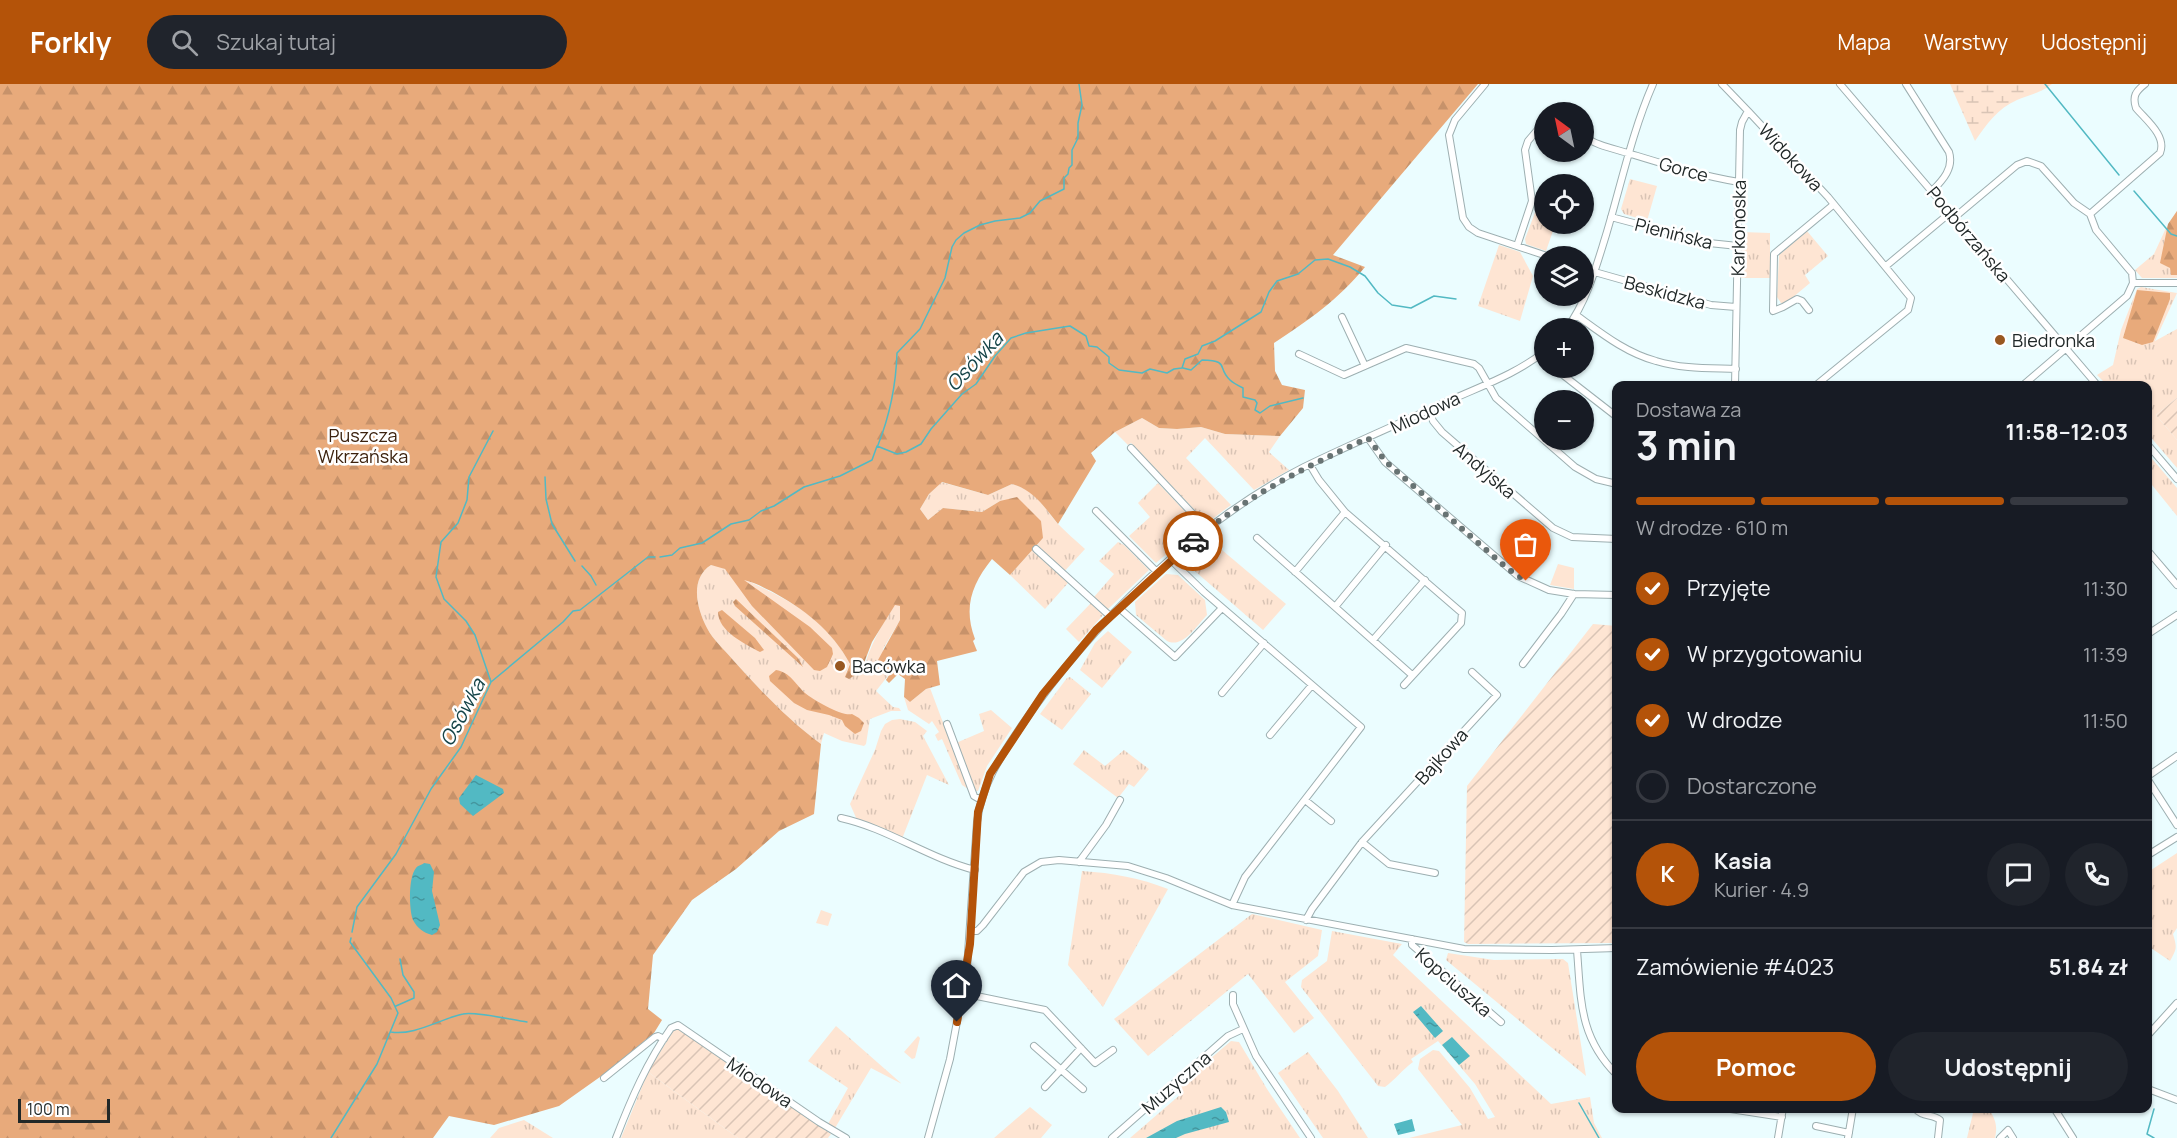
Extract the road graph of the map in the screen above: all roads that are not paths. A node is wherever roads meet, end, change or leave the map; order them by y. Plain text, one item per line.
1 (1485, 84) edge
2 (1653, 84) edge
3 (1722, 84) edge
4 (1840, 84) edge
5 (1906, 84) edge
6 (2145, 84) edge
7 (1748, 111) junction
8 (1534, 134) edge
9 (1594, 143) edge
10 (1630, 154) junction
11 (1739, 182) junction
12 (1932, 191) junction
13 (1833, 205) junction
14 (1953, 214) junction
15 (2090, 214) junction
16 (1611, 217) junction
17 (1516, 246) junction
18 (1738, 246) junction
19 (1534, 252) edge
20 (1886, 267) junction
21 (1594, 272) joint
22 (2133, 283) junction
23 (2177, 283) edge
24 (1580, 306) edge
25 (1736, 307) junction
26 (1809, 310) dead end
27 (1576, 315) junction
28 (1342, 317) dead end
29 (1574, 318) edge
30 (2066, 348) junction
31 (1299, 354) dead end
32 (1534, 360) edge
33 (1365, 366) junction
34 (1736, 369) junction
35 (1566, 378) edge
36 (1735, 381) edge
37 (1821, 381) edge
38 (2028, 381) edge
39 (2094, 381) edge
40 (1487, 384) junction
41 (1429, 410) junction
42 (1612, 414) edge
43 (1368, 438) junction
44 (1131, 448) dead end
45 (2152, 450) edge
46 (1310, 465) junction
47 (2177, 479) edge
48 (1612, 483) edge
49 (1096, 511) dead end
50 (1346, 512) junction
51 (1207, 530) junction
52 (1257, 538) dead end
53 (1612, 539) edge
54 (1386, 545) junction
55 (1036, 549) dead end
56 (1049, 550) dead end
57 (2152, 555) edge
58 (1043, 556) junction
59 (1171, 560) junction
60 (1157, 572) junction
61 (1295, 572) junction
62 (1425, 579) junction
63 (2177, 585) edge
64 (1574, 594) junction
65 (1612, 595) edge
66 (1335, 607) junction
67 (1119, 608) junction
68 (1222, 608) junction
69 (2177, 615) edge
70 (1110, 616) junction
71 (2152, 631) edge
72 (1373, 640) junction
73 (1264, 644) junction
74 (1522, 664) dead end
75 (1472, 672) dead end
76 (1412, 675) junction
77 (1312, 685) junction
78 (1404, 685) dead end
79 (1222, 693) dead end
80 (947, 724) dead end
81 (1270, 735) dead end
82 (2177, 756) edge
83 (2152, 775) edge
84 (2152, 784) edge
85 (981, 800) junction
86 (1120, 800) dead end
87 (1305, 800) junction
88 (840, 818) dead end
89 (1331, 821) dead end
90 (2176, 823) edge
91 (2177, 837) edge
92 (1362, 842) junction
93 (2152, 853) edge
94 (1079, 862) junction
95 (975, 870) junction
96 (1435, 873) dead end
97 (1232, 905) junction
98 (1306, 920) junction
99 (970, 931) junction
100 (1412, 939) junction
101 (1612, 948) edge
102 (1577, 950) junction
103 (961, 989) junction
104 (1233, 995) dead end
105 (2177, 1003) edge
106 (1501, 1022) dead end
107 (1243, 1029) junction
108 (2152, 1031) edge
109 (664, 1039) junction
110 (1034, 1046) dead end
111 (1081, 1048) junction
112 (1113, 1050) dead end
113 (1061, 1070) junction
114 (1612, 1070) edge
115 (604, 1078) dead end
116 (1045, 1087) dead end
117 (1083, 1089) dead end
118 (2152, 1091) edge
119 (2177, 1100) edge
120 (1756, 1113) edge
121 (1782, 1113) edge
122 (1852, 1113) edge
123 (1919, 1113) edge
124 (2057, 1113) edge
125 (1782, 1117) junction
126 (1816, 1126) dead end
127 (1848, 1136) edge
128 (616, 1138) edge
129 (846, 1138) edge
130 (928, 1138) edge
131 (1112, 1138) edge
132 (1311, 1138) edge
133 (1778, 1138) edge
134 (1938, 1138) edge
135 (2000, 1138) edge
136 (2013, 1138) edge
137 (2073, 1138) edge

1 - 17 street
2 - 10 street
3 - 7 street
4 - 12 street, Podbórzańska
5 - 12 street
6 - 15 street
7 - 11 street, Karkonoska
7 - 13 street, Widokowa
8 - 17 street
9 - 10 street, Gorce
10 - 11 street, Gorce
10 - 16 street
11 - 18 street, Karkonoska
12 - 14 street, Podbórzańska
13 - 20 street, Widokowa
13 - 26 street, Widokowa
14 - 15 street
14 - 20 street
14 - 30 street, Podbórzańska
15 - 22 street
16 - 18 street, Pienińska
16 - 21 street
17 - 19 street
18 - 25 street, Karkonoska
20 - 37 street, Widokowa
21 - 25 street, Beskidzka
22 - 23 street
22 - 30 street
24 - 27 street
25 - 34 street, Karkonoska
27 - 29 street
27 - 34 street
28 - 33 street
30 - 38 street
30 - 39 street, Podbórzańska
31 - 33 street
32 - 40 street, Miodowa
33 - 40 street
34 - 36 street, Karkonoska
35 - 42 street
40 - 41 street, Miodowa
40 - 48 street
41 - 43 street, Miodowa
41 - 53 street, Andyjska
43 - 46 street, Miodowa
43 - 64 street
44 - 51 street
45 - 47 street
46 - 50 street
46 - 51 street, Miodowa
49 - 60 street
50 - 54 street
50 - 61 street
51 - 59 street, Miodowa
52 - 61 street
54 - 62 street
54 - 66 street
55 - 58 street
56 - 58 street
57 - 63 street
58 - 70 street
59 - 60 street, Miodowa
59 - 68 street
60 - 67 street, Miodowa
61 - 66 street
62 - 72 street
62 - 76 street
64 - 65 street
64 - 74 street
66 - 72 street
67 - 68 street
67 - 70 street, Miodowa
68 - 73 street
69 - 71 street
70 - 85 street, Miodowa
72 - 76 street
73 - 77 street
73 - 79 street
75 - 92 street, Bajkowa
76 - 78 street
77 - 81 street
77 - 87 street
80 - 85 street
82 - 83 street
84 - 90 street
85 - 95 street, Miodowa
86 - 94 street
87 - 89 street
87 - 97 street
88 - 95 street
91 - 93 street
92 - 96 street
92 - 98 street, Bajkowa
94 - 97 street
94 - 99 street
95 - 99 street, Miodowa
97 - 98 street
98 - 100 street
99 - 103 street, Miodowa
100 - 102 street
100 - 106 street, Kopciuszka
101 - 102 street
102 - 114 street
103 - 111 street
103 - 130 street, Miodowa
104 - 107 street
105 - 108 street
107 - 131 street, Muzyczna
107 - 132 street
109 - 115 street
109 - 128 street
109 - 129 street, Miodowa
110 - 113 street
111 - 112 street
111 - 113 street
113 - 116 street
113 - 117 street
118 - 119 street
120 - 125 street
121 - 125 street
122 - 127 street
123 - 134 street
124 - 137 street
125 - 133 street
126 - 127 street
135 - 136 street

